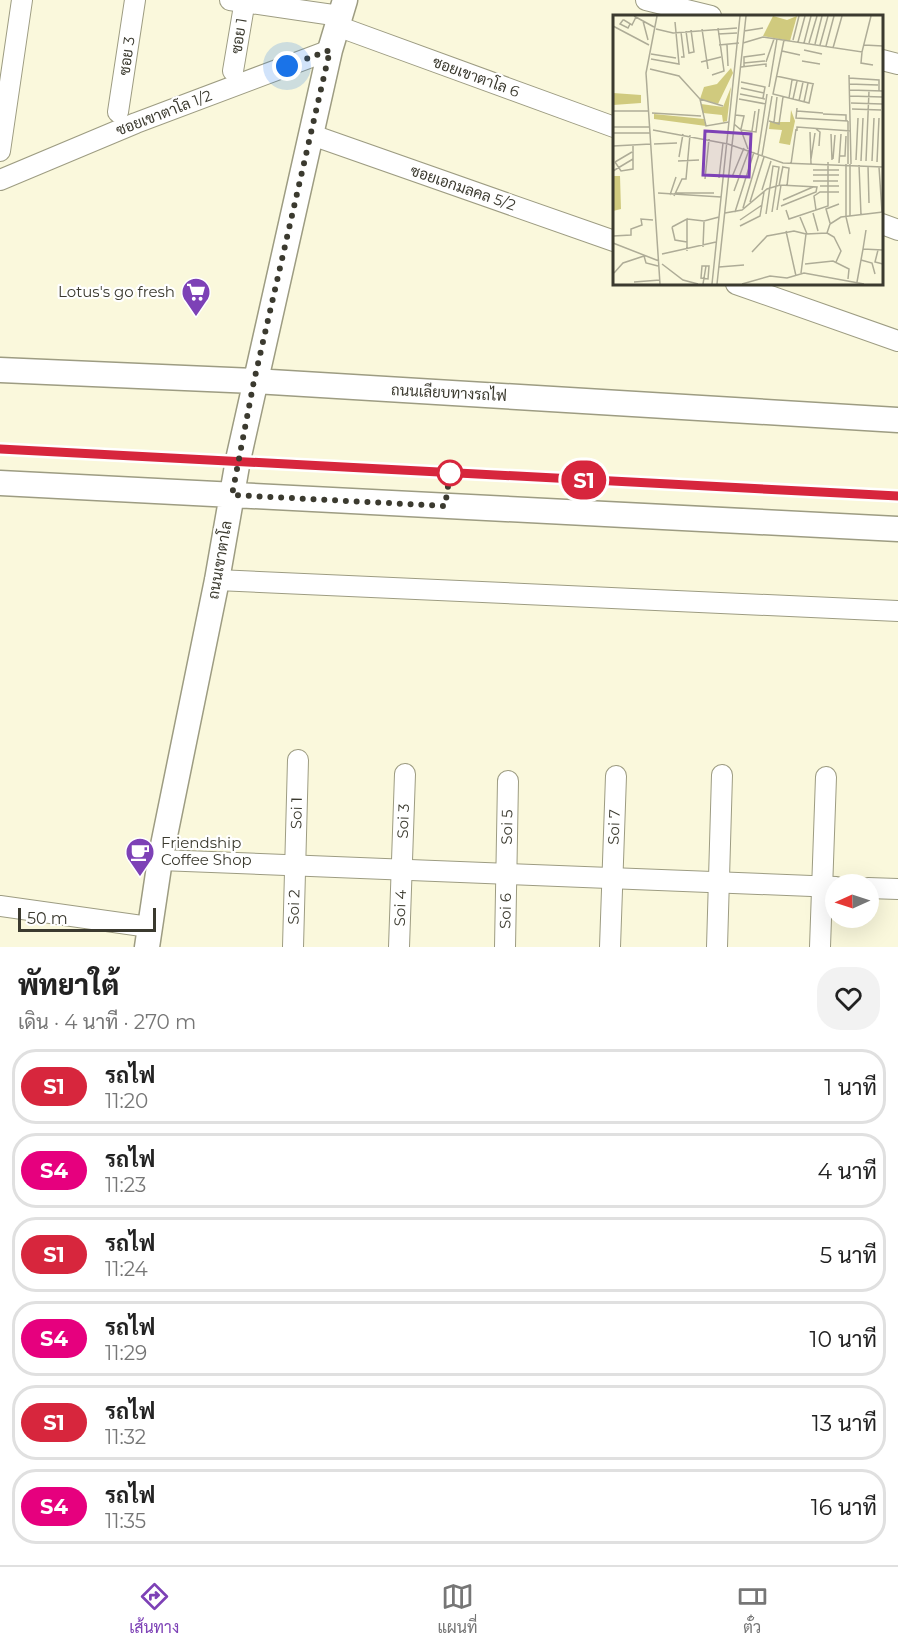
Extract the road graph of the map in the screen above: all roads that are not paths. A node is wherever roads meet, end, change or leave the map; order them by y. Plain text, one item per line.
1 (22, 0) edge
2 (135, 0) edge
3 (647, 0) edge
4 (240, 1) edge
5 (341, 14) edge
6 (645, 15) edge
7 (707, 15) edge
8 (330, 50) junction
9 (883, 60) edge
10 (898, 64) edge
11 (233, 71) dead end
12 (118, 112) dead end
13 (613, 126) edge
14 (312, 135) junction
15 (0, 151) edge
16 (0, 180) edge
17 (883, 224) edge
18 (898, 230) edge
19 (613, 240) edge
20 (739, 285) edge
21 (898, 340) edge
22 (0, 370) edge
23 (254, 381) junction
24 (898, 420) edge
25 (0, 483) edge
26 (232, 495) junction
27 (898, 529) edge
28 (217, 580) junction
29 (898, 611) edge
30 (298, 760) dead end
31 (405, 774) dead end
32 (722, 775) dead end
33 (616, 776) dead end
34 (826, 777) dead end
35 (508, 781) dead end
36 (160, 860) junction
37 (294, 865) junction
38 (401, 869) junction
39 (505, 874) junction
40 (829, 874) edge
41 (612, 878) junction
42 (719, 882) junction
43 (825, 886) edge
44 (879, 888) edge
45 (898, 889) edge
46 (0, 906) edge
47 (825, 913) edge
48 (148, 937) edge
49 (293, 947) edge
50 (399, 947) edge
51 (505, 947) edge
52 (610, 947) edge
53 (717, 947) edge
54 (820, 947) edge

1 - 15 street
2 - 12 street, ซอย 3
3 - 6 street
3 - 7 street
4 - 5 street, ซอยเขาตาโล 6
4 - 11 street, ซอย 1
5 - 8 street, ถนนเขาตาโล
5 - 13 street, ซอยเขาตาโล 6
8 - 14 street, ถนนเขาตาโล
8 - 16 street, ซอยเขาตาโล 1/2
9 - 10 street
14 - 19 street, ซอยเอกมลคล 5/2
14 - 23 street, ถนนเขาตาโล
17 - 18 street
20 - 21 street
22 - 23 street, ถนนเลียบทางรถไฟ
23 - 24 street, ถนนเลียบทางรถไฟ
23 - 26 street, ถนนเขาตาโล
25 - 26 street
26 - 27 street
26 - 28 street, ถนนเขาตาโล
28 - 29 street
28 - 36 street, ถนนเขาตาโล
30 - 37 street, Soi 1
31 - 38 street, Soi 3
32 - 42 street
33 - 41 street, Soi 7
34 - 40 street
35 - 39 street, Soi 5
36 - 37 street
36 - 48 street, ถนนเขาตาโล
37 - 38 street
37 - 49 street, Soi 2
38 - 39 street
38 - 50 street, Soi 4
39 - 41 street
39 - 51 street, Soi 6
41 - 42 street
41 - 52 street, Soi 7
42 - 43 street
42 - 53 street
44 - 45 street
46 - 48 street
47 - 54 street

